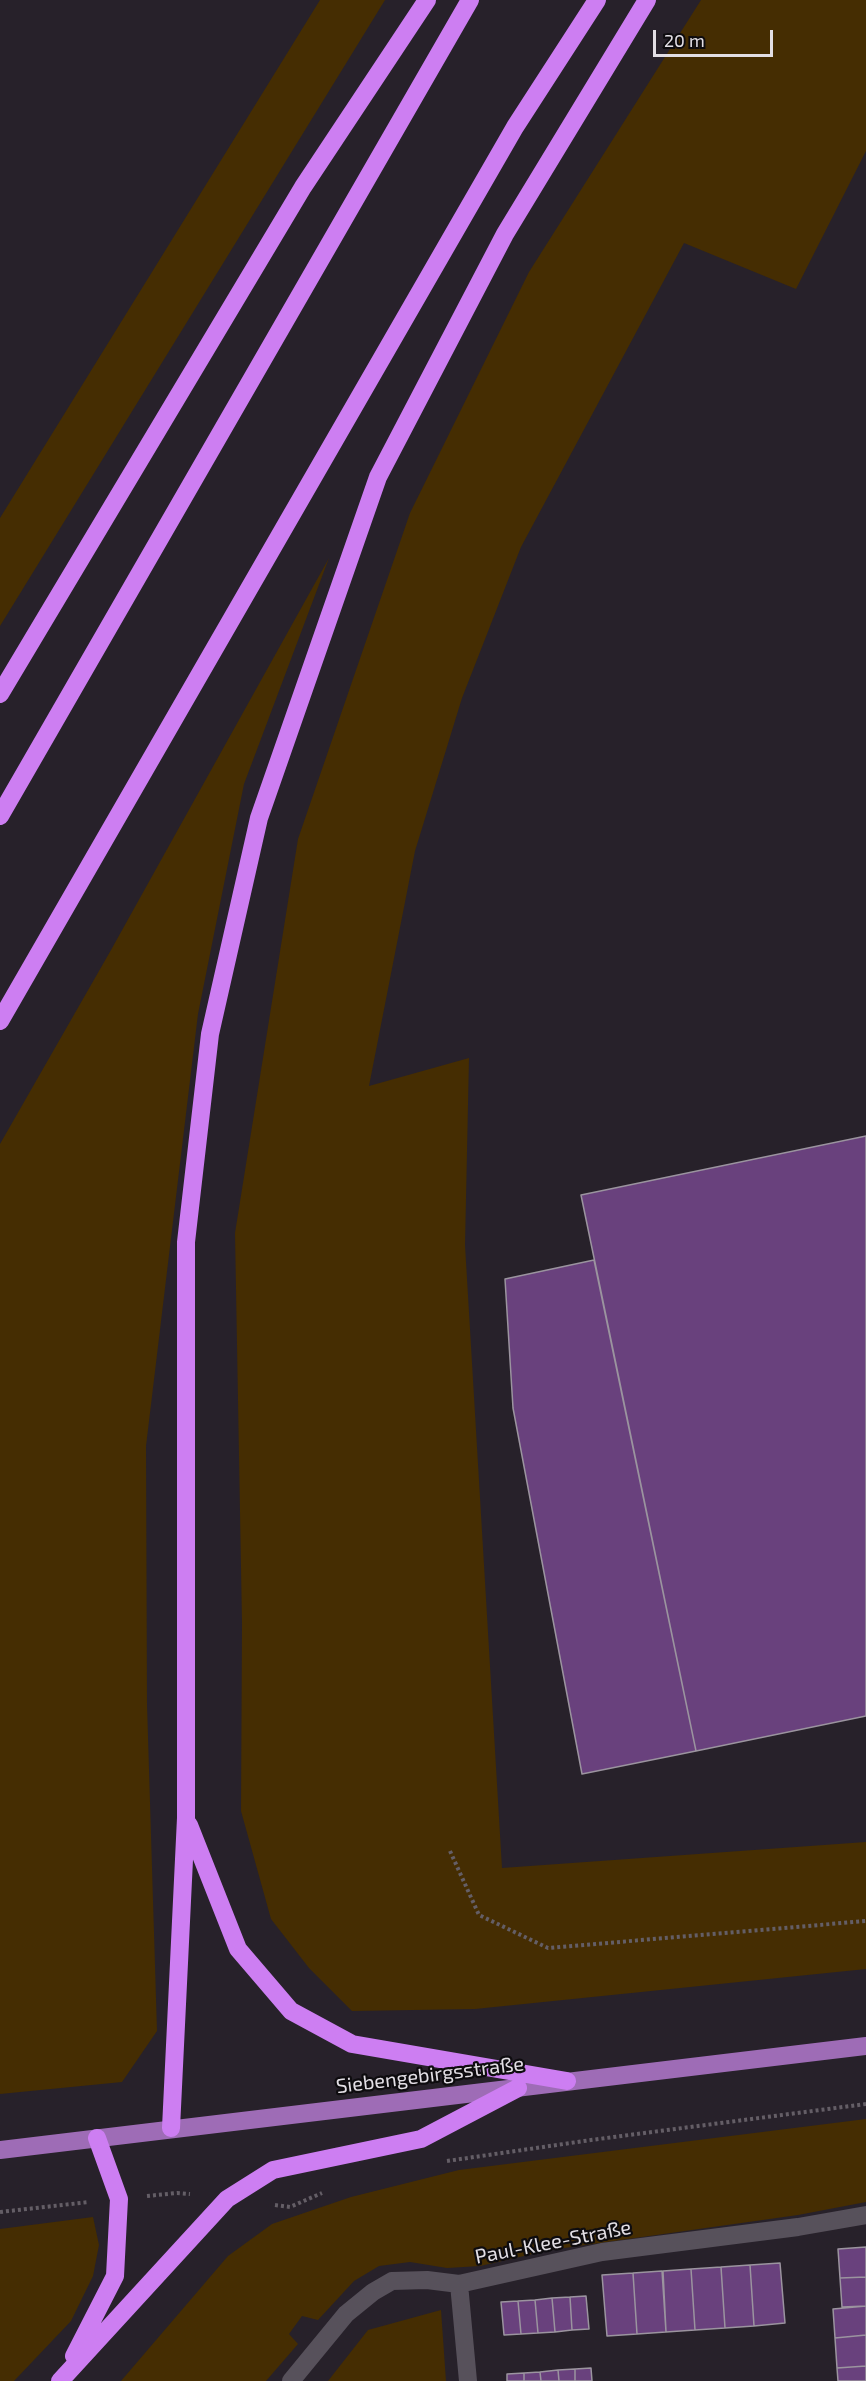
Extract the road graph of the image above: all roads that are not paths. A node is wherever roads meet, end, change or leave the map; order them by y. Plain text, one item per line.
1 (427, 0) edge
2 (470, 0) edge
3 (597, 0) edge
4 (647, 0) edge
5 (0, 694) edge
6 (0, 816) edge
7 (0, 1021) edge
8 (186, 1818) junction
9 (866, 2046) edge
10 (567, 2081) junction
11 (518, 2088) junction
12 (171, 2128) junction
13 (97, 2138) junction
14 (0, 2150) edge
15 (866, 2215) edge
16 (459, 2284) junction
17 (61, 2380) edge
18 (291, 2381) edge
19 (468, 2381) edge

1 - 5 highway
2 - 6 highway
3 - 7 highway
4 - 8 highway
8 - 10 highway
8 - 12 highway
9 - 10 main road, Siebengebirgsstraße
10 - 11 main road, Siebengebirgsstraße
11 - 12 main road, Siebengebirgsstraße
11 - 17 highway
12 - 13 main road, Siebengebirgsstraße
13 - 14 main road, Siebengebirgsstraße
13 - 17 highway
15 - 16 street, Paul-Klee-Straße
16 - 18 street, Paul-Klee-Straße
16 - 19 street

